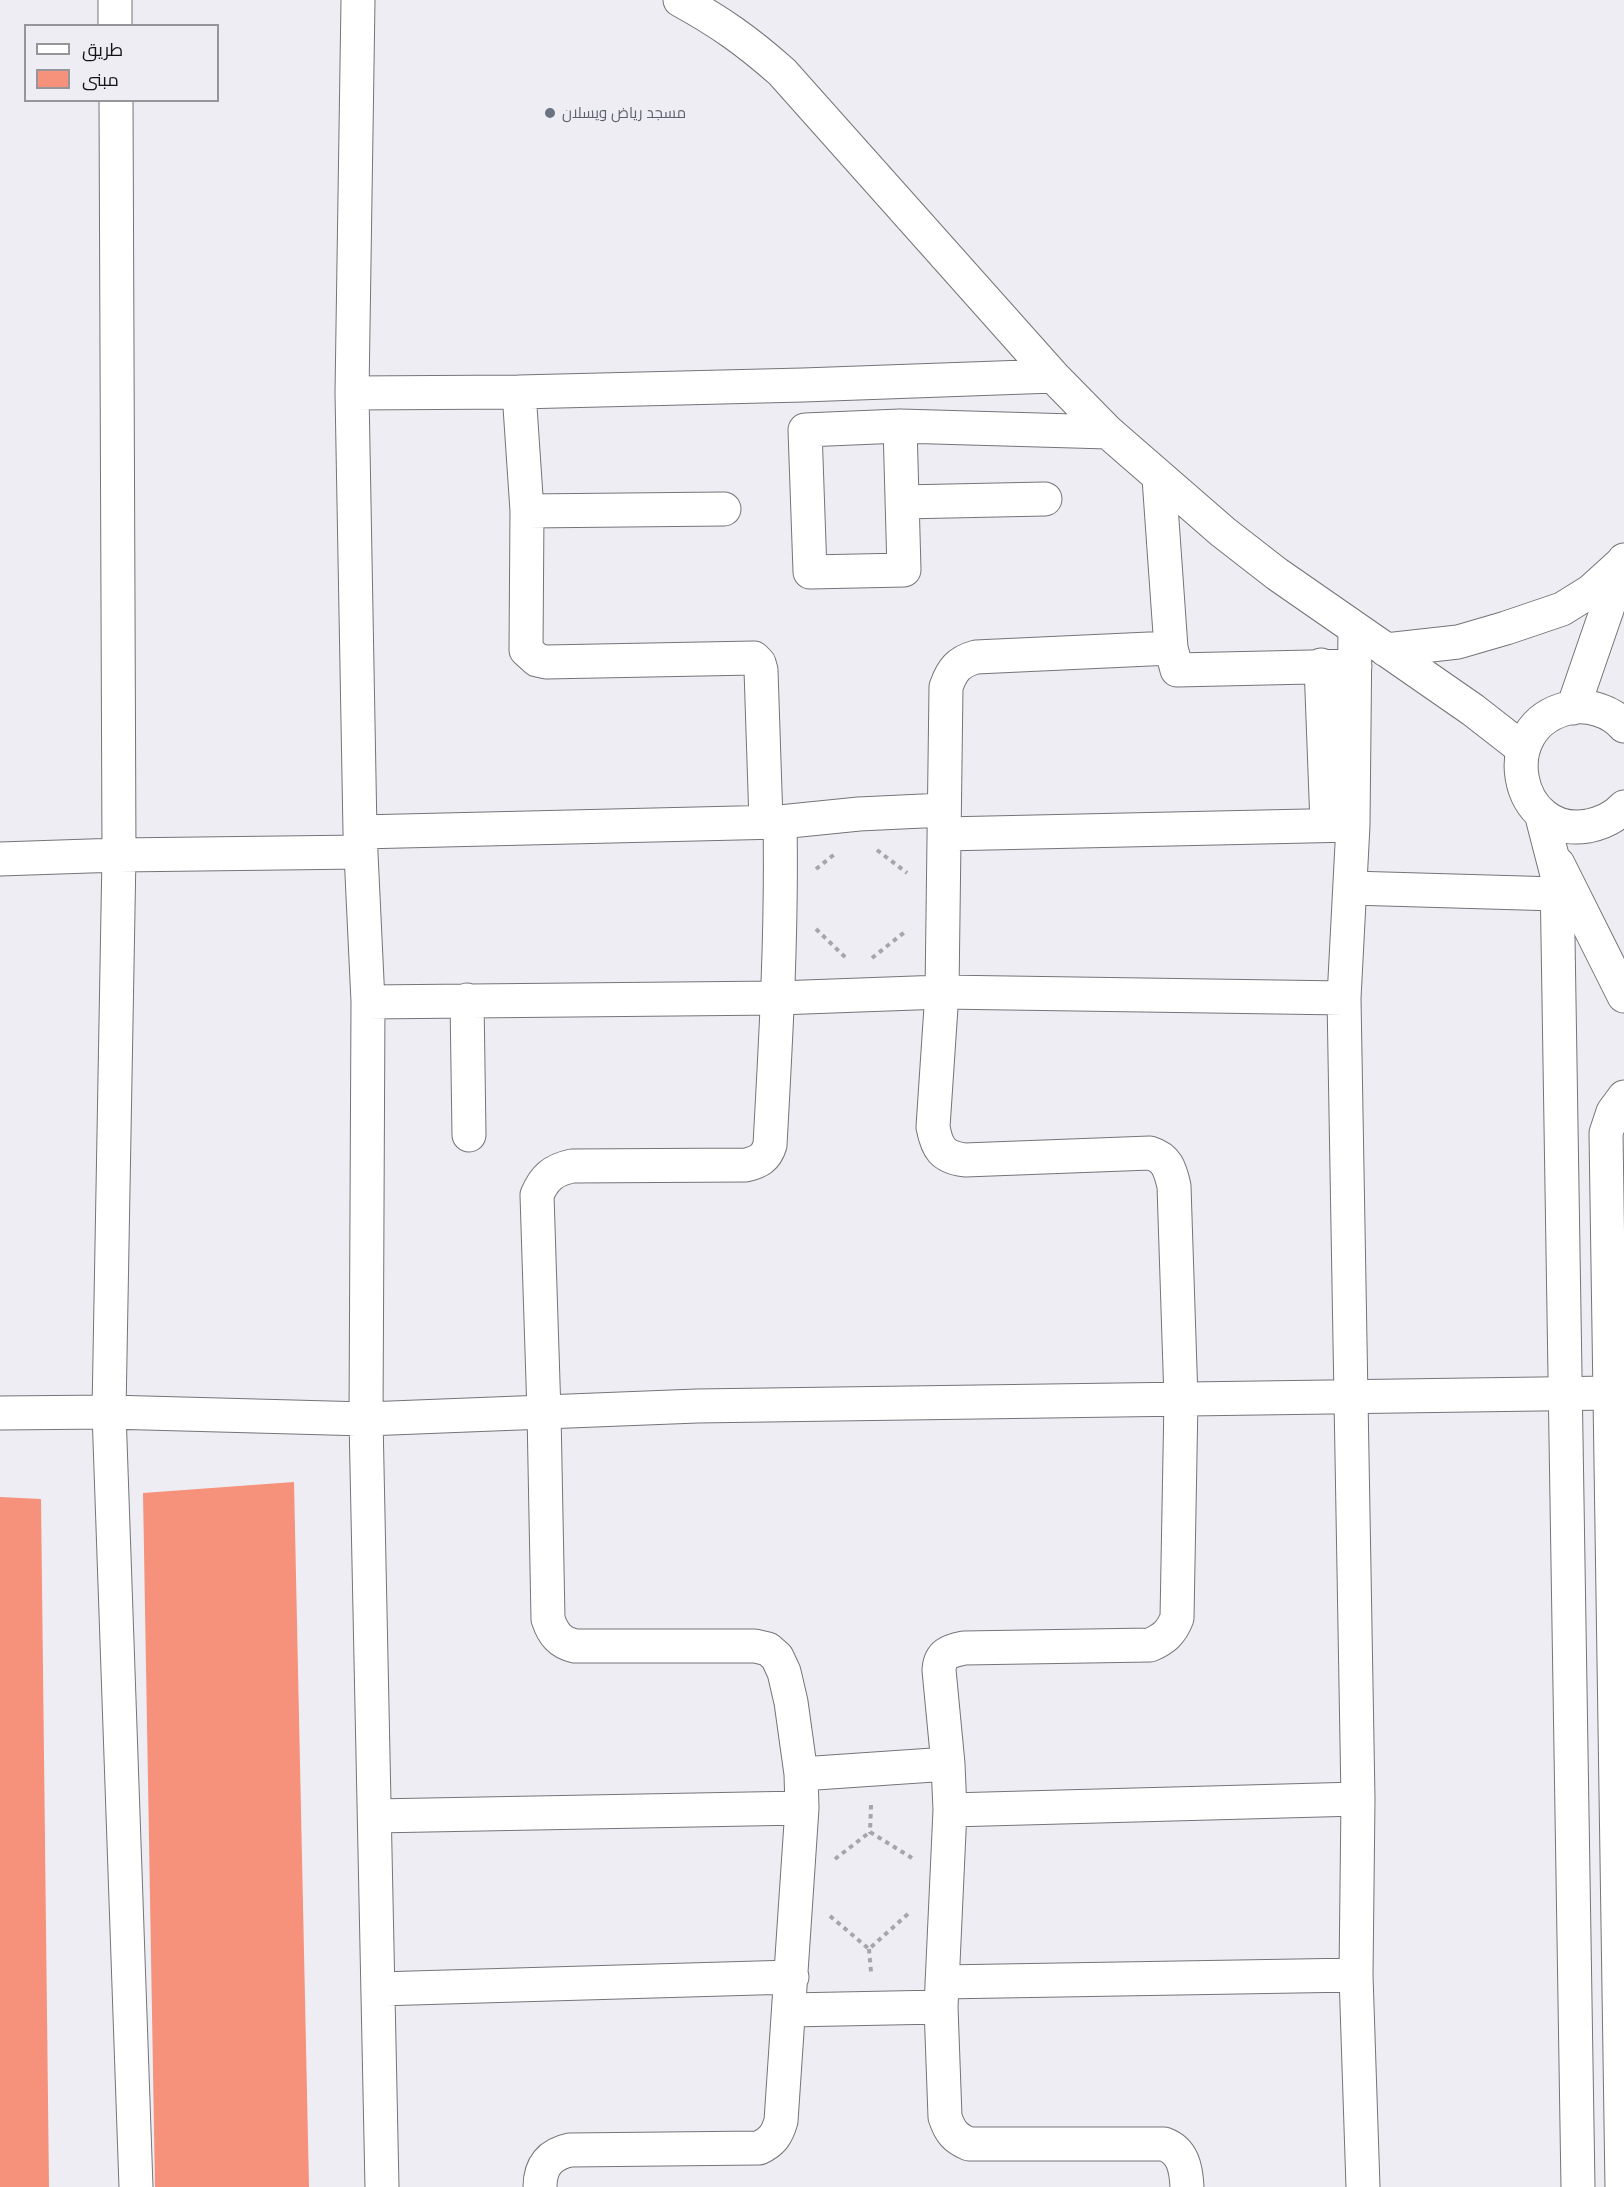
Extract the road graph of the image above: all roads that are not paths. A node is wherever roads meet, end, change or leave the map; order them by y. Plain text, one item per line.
1 (115, 0) edge
2 (358, 0) edge
3 (680, 0) edge
4 (115, 24) edge
5 (116, 102) edge
6 (1053, 376) junction
7 (803, 385) junction
8 (519, 392) junction
9 (352, 393) junction
10 (900, 426) junction
11 (805, 430) junction
12 (1108, 432) junction
13 (1160, 478) junction
14 (1045, 499) dead end
15 (902, 502) junction
16 (724, 509) dead end
17 (527, 511) junction
18 (1624, 561) edge
19 (1355, 629) junction
20 (1171, 648) junction
21 (1386, 650) junction
22 (1322, 665) junction
23 (1355, 666) junction
24 (1573, 708) junction
25 (1624, 726) edge
26 (1523, 749) junction
27 (1624, 807) edge
28 (1541, 813) junction
29 (773, 822) junction
30 (944, 822) junction
31 (1340, 825) junction
32 (360, 842) junction
33 (1549, 846) junction
34 (119, 855) junction
35 (0, 859) edge
36 (1351, 888) junction
37 (1557, 894) junction
38 (942, 992) junction
39 (1624, 996) edge
40 (778, 998) junction
41 (1344, 998) junction
42 (466, 1000) junction
43 (368, 1002) junction
44 (1624, 1097) edge
45 (469, 1135) dead end
46 (1564, 1393) junction
47 (1610, 1393) junction
48 (1352, 1396) junction
49 (1181, 1400) junction
50 (110, 1412) junction
51 (0, 1413) edge
52 (544, 1413) junction
53 (366, 1419) junction
54 (948, 1764) junction
55 (801, 1774) junction
56 (1358, 1799) junction
57 (802, 1808) junction
58 (950, 1810) junction
59 (375, 1816) junction
60 (1356, 1975) junction
61 (792, 1977) junction
62 (378, 1989) junction
63 (942, 1995) junction
64 (789, 2010) junction
65 (136, 2187) edge
66 (382, 2187) edge
67 (540, 2187) edge
68 (1187, 2187) edge
69 (1363, 2187) edge
70 (1578, 2187) edge
71 (1622, 2187) edge

1 - 4 street
2 - 9 street
3 - 6 street
5 - 34 street
6 - 7 street
6 - 12 street
7 - 8 street
7 - 11 street
8 - 9 street
8 - 17 street
9 - 32 street
10 - 11 street
10 - 12 street
10 - 15 street
11 - 15 street
12 - 13 street
13 - 19 street
13 - 20 street
14 - 15 street
16 - 17 street
17 - 29 street
18 - 21 street
18 - 24 street
19 - 21 street
19 - 23 street
20 - 22 street
20 - 30 street
21 - 26 street
22 - 23 street
22 - 31 street
23 - 31 street
24 - 25 street
24 - 26 street
26 - 28 street
27 - 28 street
28 - 33 street
29 - 30 street
29 - 32 street
29 - 40 street
30 - 31 street
30 - 38 street
31 - 36 street
32 - 34 street
32 - 43 street
33 - 37 street
33 - 39 street
34 - 35 street
34 - 50 street
36 - 37 street
36 - 41 street
37 - 46 street
38 - 40 street
38 - 41 street
38 - 49 street
40 - 42 street
40 - 52 street
41 - 48 street
42 - 43 street
42 - 45 street
43 - 53 street
44 - 47 street
46 - 47 street
46 - 48 street
46 - 70 street
47 - 71 street
48 - 49 street
48 - 56 street
49 - 52 street
49 - 54 street
50 - 51 street
50 - 53 street
50 - 65 street
52 - 53 street
52 - 55 street
53 - 59 street
54 - 55 street
54 - 58 street
55 - 57 street
56 - 58 street
56 - 60 street
57 - 59 street
57 - 61 street
58 - 63 street
59 - 62 street
60 - 63 street
60 - 69 street
61 - 62 street
61 - 64 street
62 - 66 street
63 - 64 street
63 - 68 street
64 - 67 street

